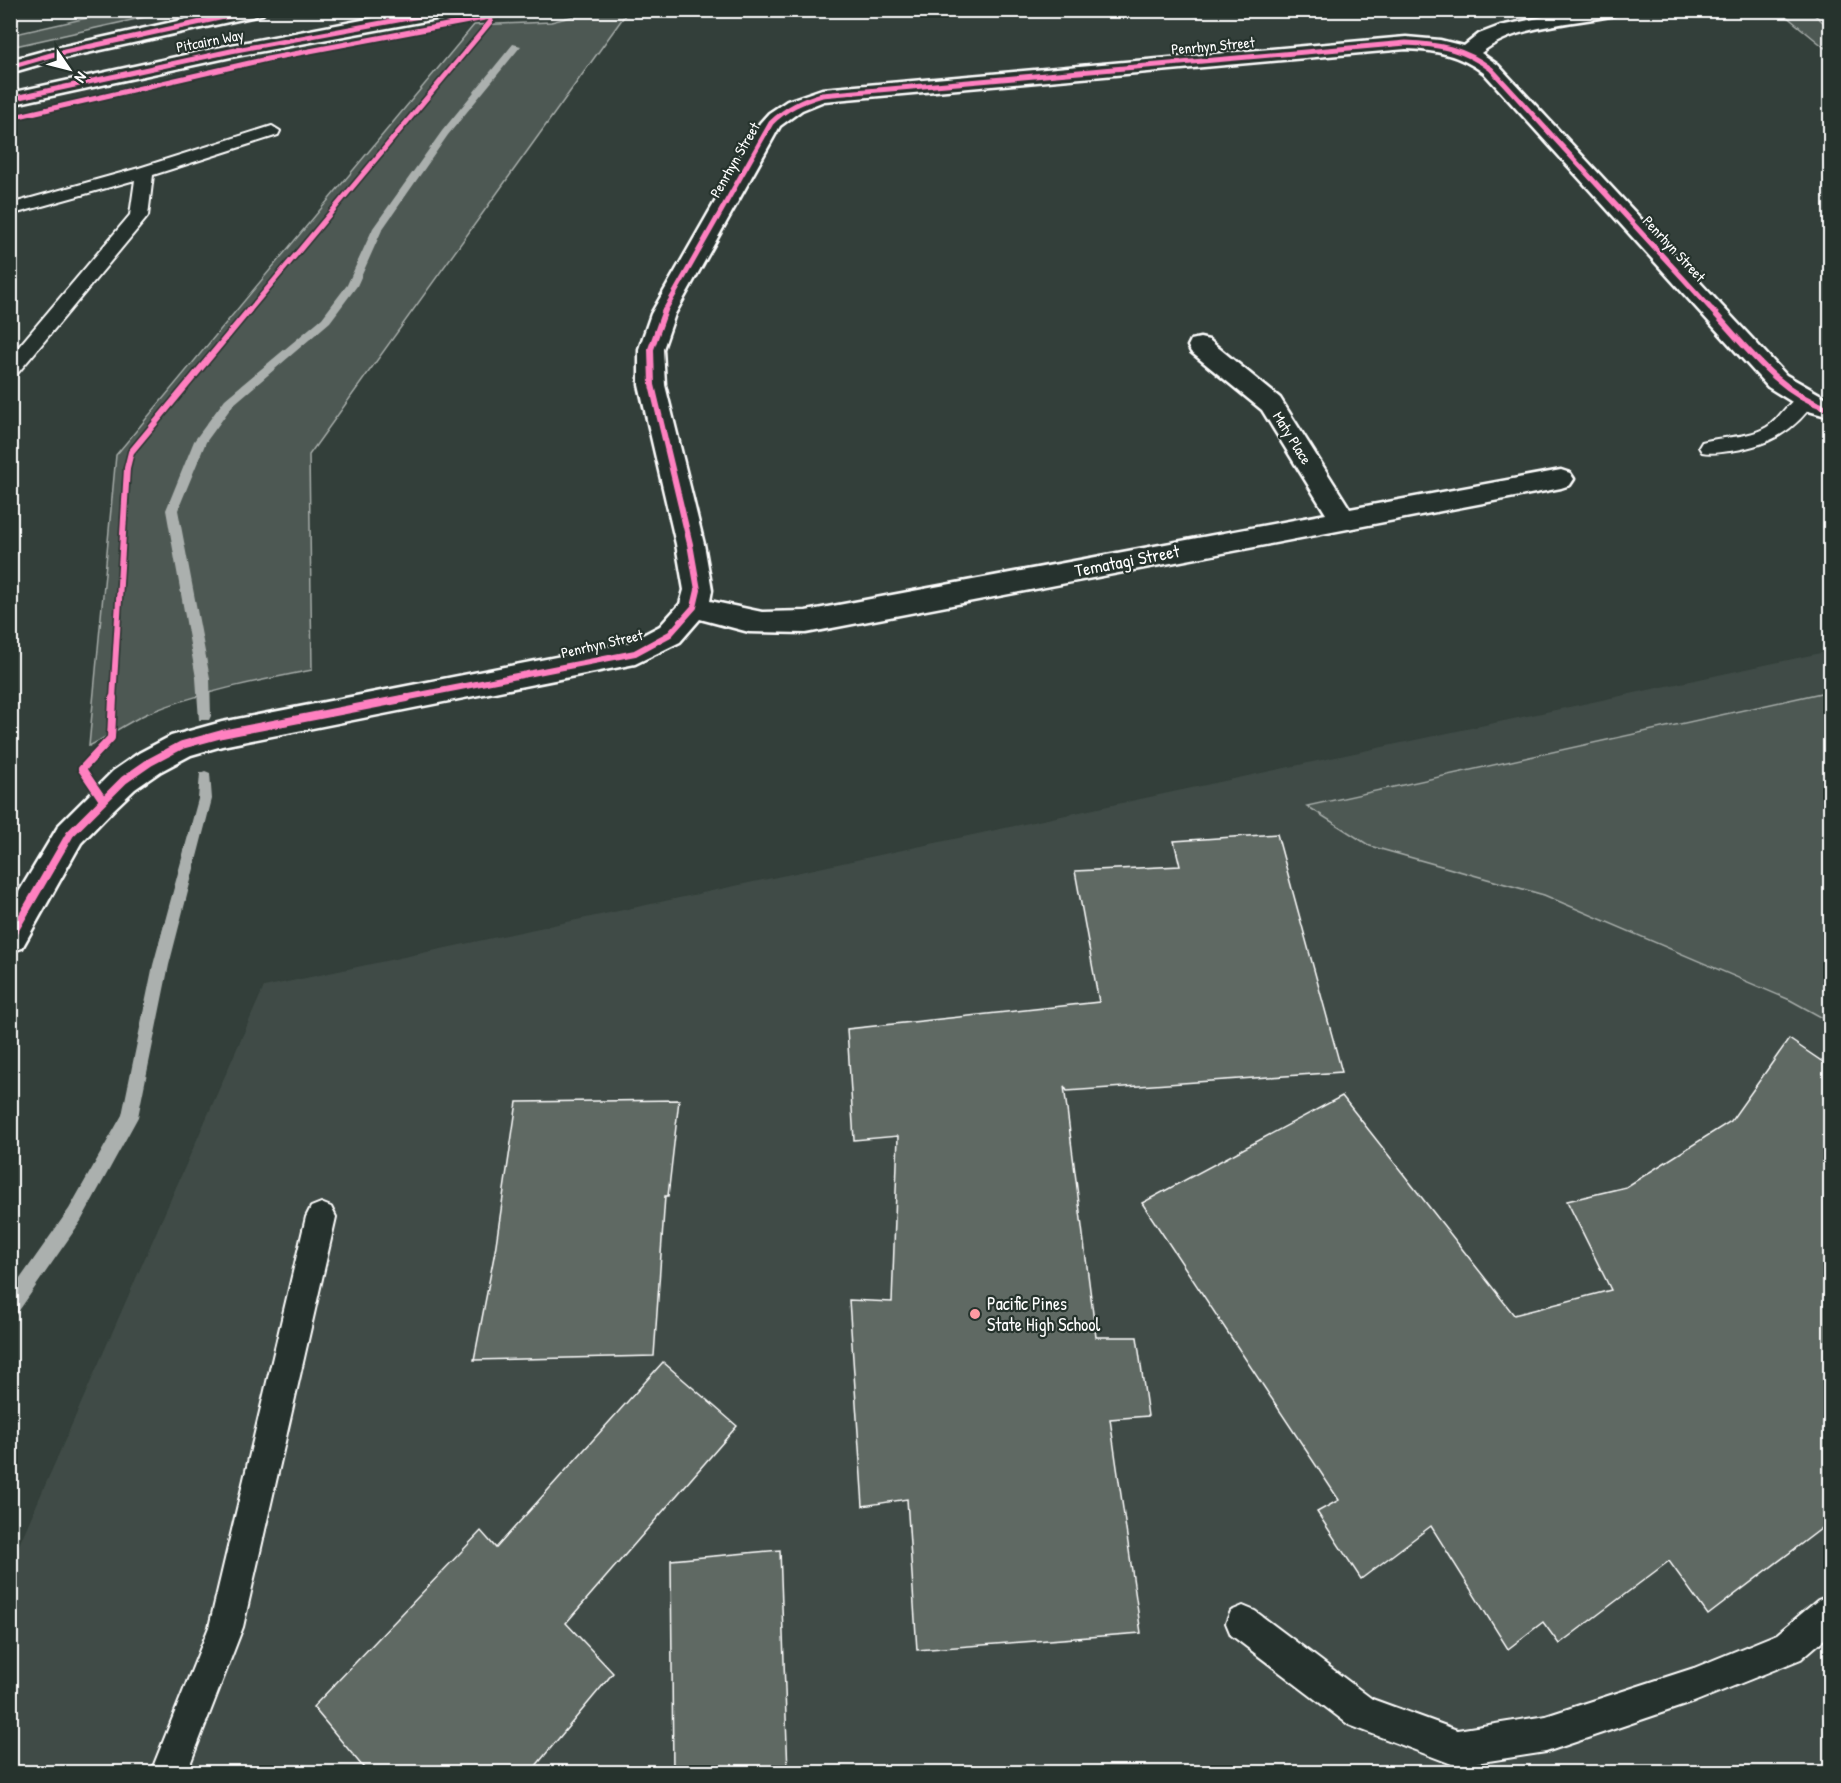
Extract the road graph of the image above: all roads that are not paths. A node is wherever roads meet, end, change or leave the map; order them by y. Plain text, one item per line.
1 (256, 10) edge
2 (452, 10) edge
3 (1610, 10) edge
4 (1468, 53) junction
5 (10, 67) edge
6 (10, 99) edge
7 (272, 131) dead end
8 (145, 172) junction
9 (10, 210) edge
10 (1200, 346) dead end
11 (10, 370) edge
12 (1806, 399) junction
13 (1830, 409) edge
14 (1709, 447) dead end
15 (1561, 479) dead end
16 (1343, 520) junction
17 (694, 607) junction
18 (10, 938) edge
19 (321, 1217) dead end
20 (1830, 1612) edge
21 (1243, 1623) dead end
22 (169, 1773) edge

1 - 5 street, Pitcairn Way
2 - 6 street, Pitcairn Way
3 - 4 street
4 - 12 street, Penrhyn Street
4 - 17 street, Penrhyn Street
7 - 8 lane
8 - 9 lane
8 - 11 lane
10 - 16 street, Maty Place
12 - 13 street, Penrhyn Street
12 - 14 lane
15 - 16 street, Tematagi Street
16 - 17 street, Tematagi Street
17 - 18 street, Penrhyn Street
19 - 22 lane
20 - 21 lane

